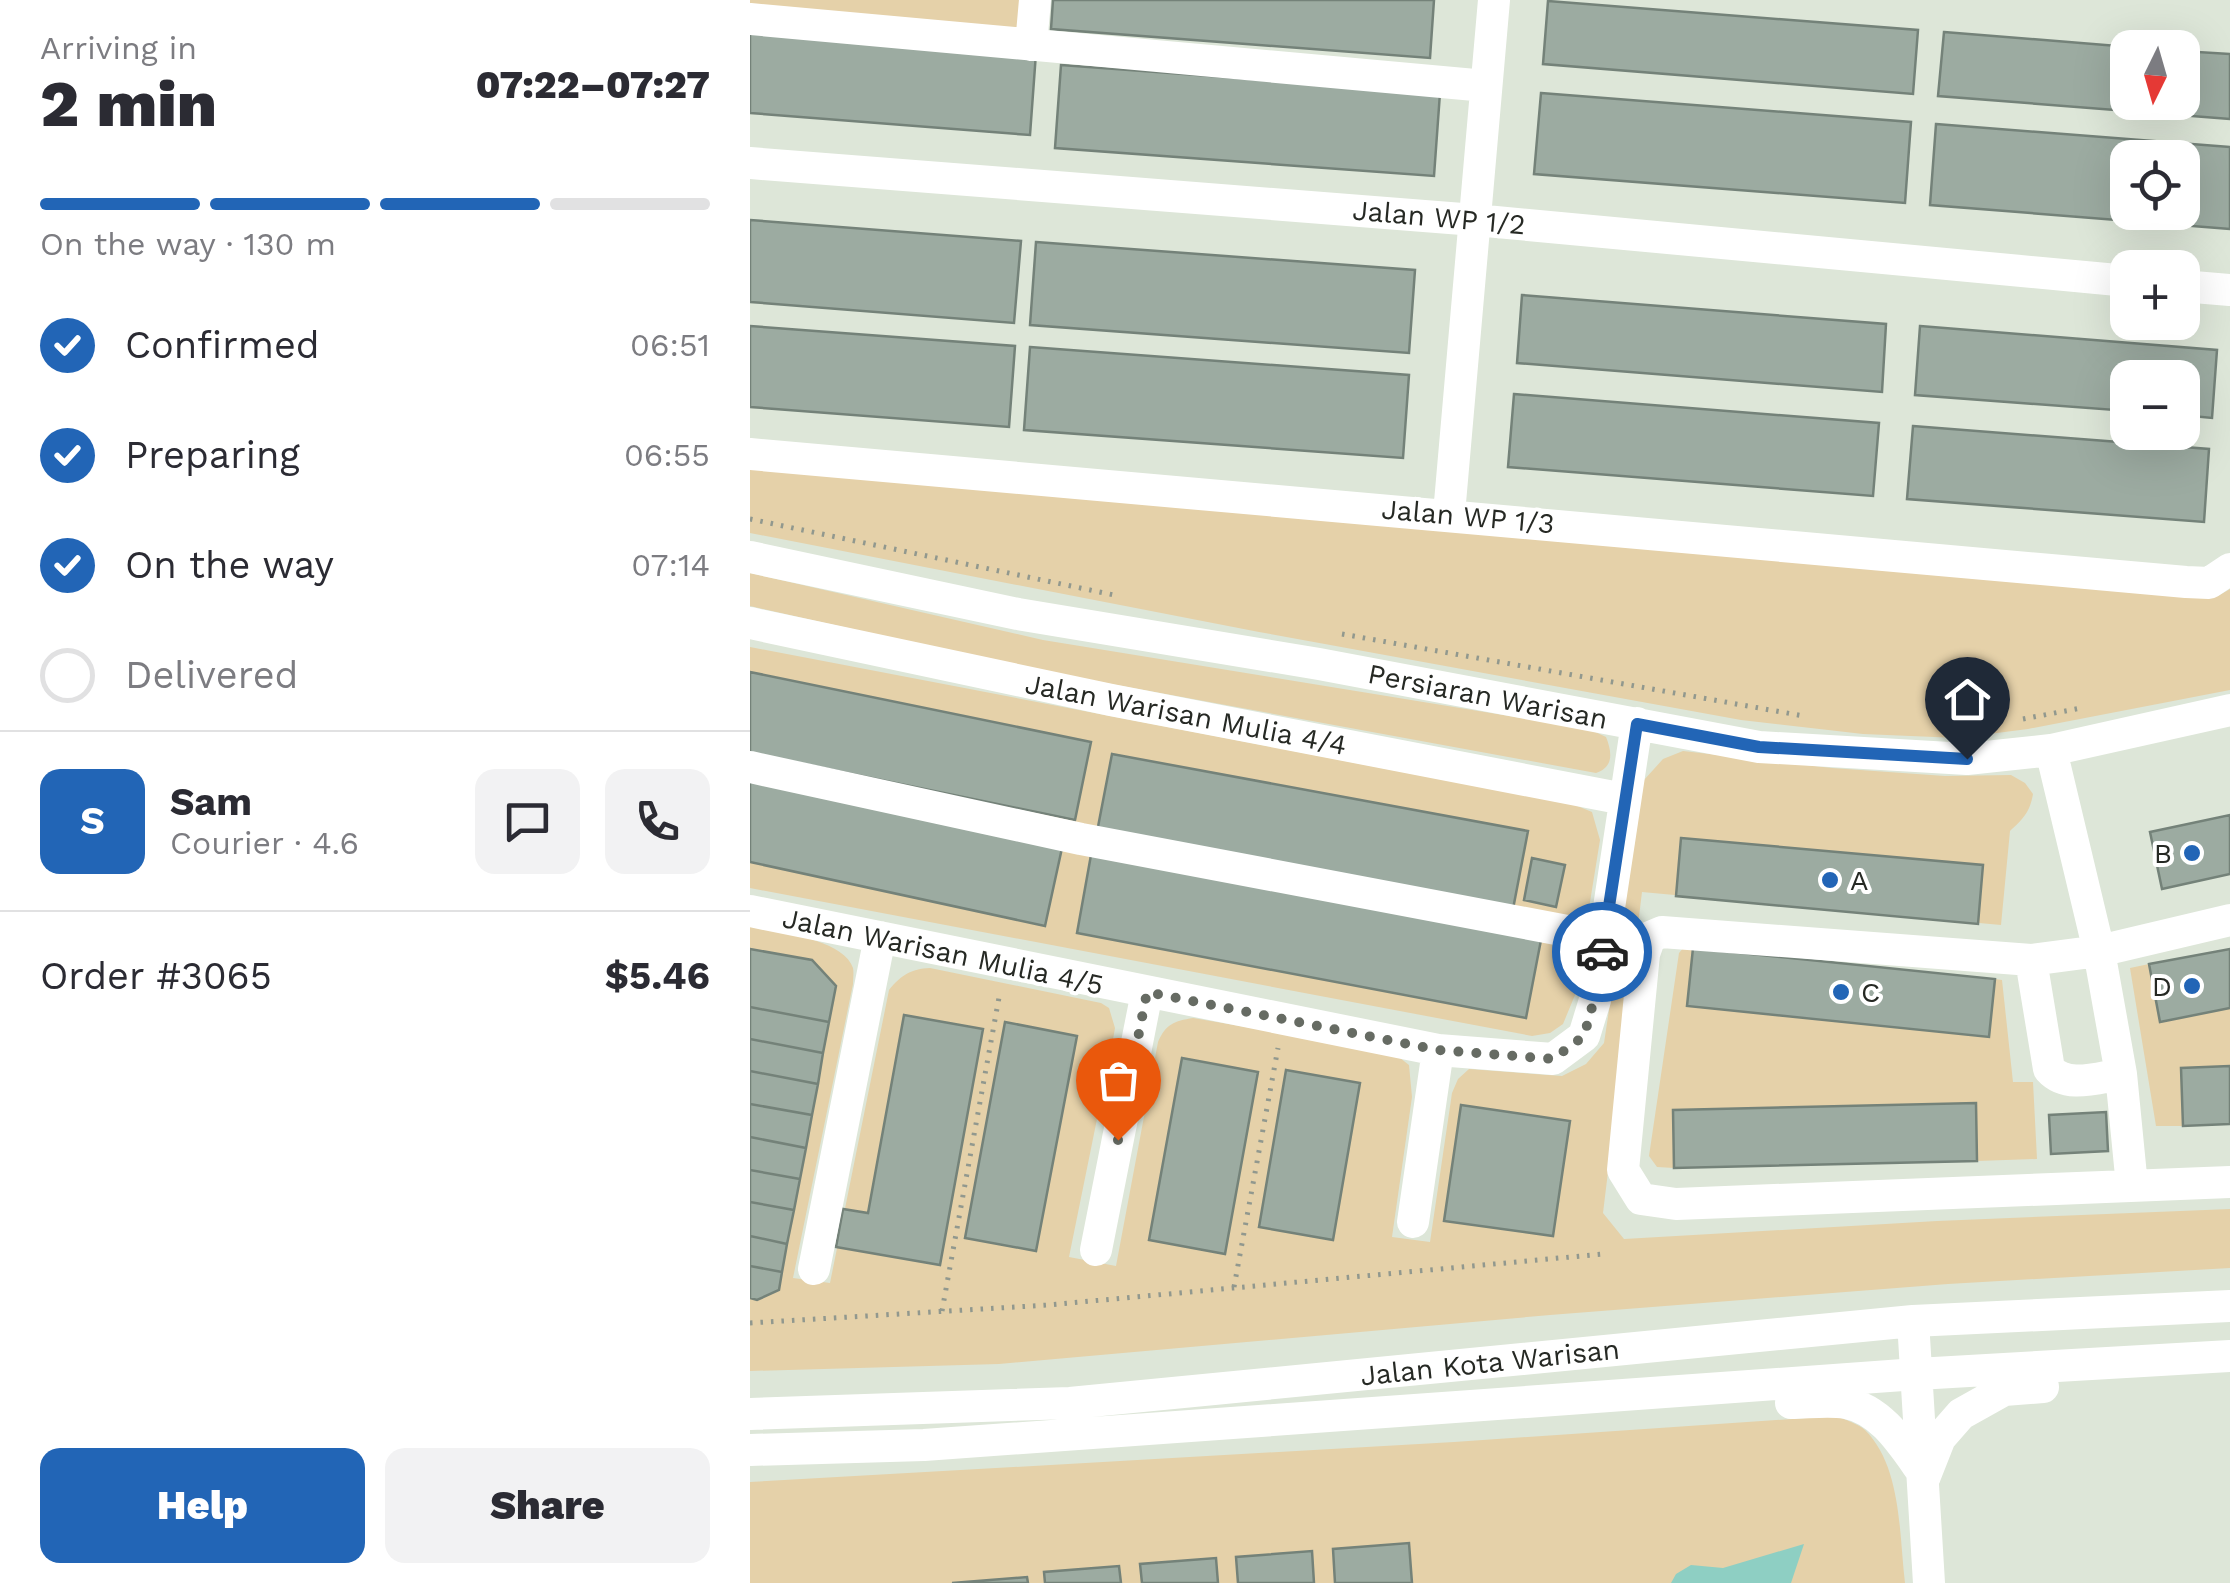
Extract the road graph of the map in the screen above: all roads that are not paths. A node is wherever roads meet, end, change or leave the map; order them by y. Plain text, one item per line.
1 (1035, 0) edge
2 (1494, 0) edge
3 (750, 18) edge
4 (1031, 44) junction
5 (1486, 86) junction
6 (750, 163) edge
7 (1474, 220) junction
8 (2110, 278) edge
9 (2200, 288) edge
10 (2230, 290) edge
11 (750, 454) edge
12 (1449, 514) junction
13 (750, 557) edge
14 (2230, 570) edge
15 (750, 623) edge
16 (2230, 710) edge
17 (1637, 724) junction
18 (2051, 750) junction
19 (750, 767) edge
20 (1624, 799) junction
21 (750, 911) edge
22 (2230, 920) edge
23 (880, 938) junction
24 (1604, 938) junction
25 (2100, 951) junction
26 (2030, 960) junction
27 (1147, 992) junction
28 (1438, 1050) junction
29 (2121, 1074) junction
30 (2230, 1182) edge
31 (2132, 1186) junction
32 (1413, 1222) dead end
33 (1096, 1250) dead end
34 (814, 1270) dead end
35 (2230, 1306) edge
36 (1914, 1321) junction
37 (2230, 1356) edge
38 (2230, 1372) edge
39 (1917, 1374) junction
40 (1660, 1393) junction
41 (750, 1414) edge
42 (750, 1450) edge
43 (1925, 1476) junction
44 (1929, 1583) edge

1 - 4 street
2 - 5 street
3 - 4 street
4 - 5 street
5 - 7 street
6 - 7 street, Jalan WP 1/2
7 - 8 street, Jalan WP 1/2
7 - 12 street
9 - 10 street
11 - 12 street, Jalan WP 1/3
12 - 14 street, Jalan WP 1/3
13 - 17 street, Persiaran Warisan
15 - 20 street, Jalan Warisan Mulia 4/4
16 - 18 street, Persiaran Warisan
17 - 18 street, Persiaran Warisan
17 - 20 street, Jalan Warisan Mulia 4/5
18 - 25 street
19 - 24 street
20 - 24 street, Jalan Warisan Mulia 4/5
21 - 23 street, Jalan Warisan Mulia 4/5
22 - 25 street
23 - 27 street, Jalan Warisan Mulia 4/5
23 - 34 street
24 - 28 street, Jalan Warisan Mulia 4/5
25 - 26 street
25 - 29 street
26 - 29 street
26 - 31 street
27 - 28 street, Jalan Warisan Mulia 4/5
27 - 33 street
28 - 32 street
29 - 31 street
30 - 31 street
35 - 36 street, Jalan Kota Warisan
36 - 39 street
36 - 41 street, Jalan Kota Warisan
37 - 39 street, Jalan Kota Warisan
38 - 43 street
39 - 40 street, Jalan Kota Warisan
39 - 43 street
40 - 42 street, Jalan Kota Warisan
40 - 43 street
43 - 44 street

